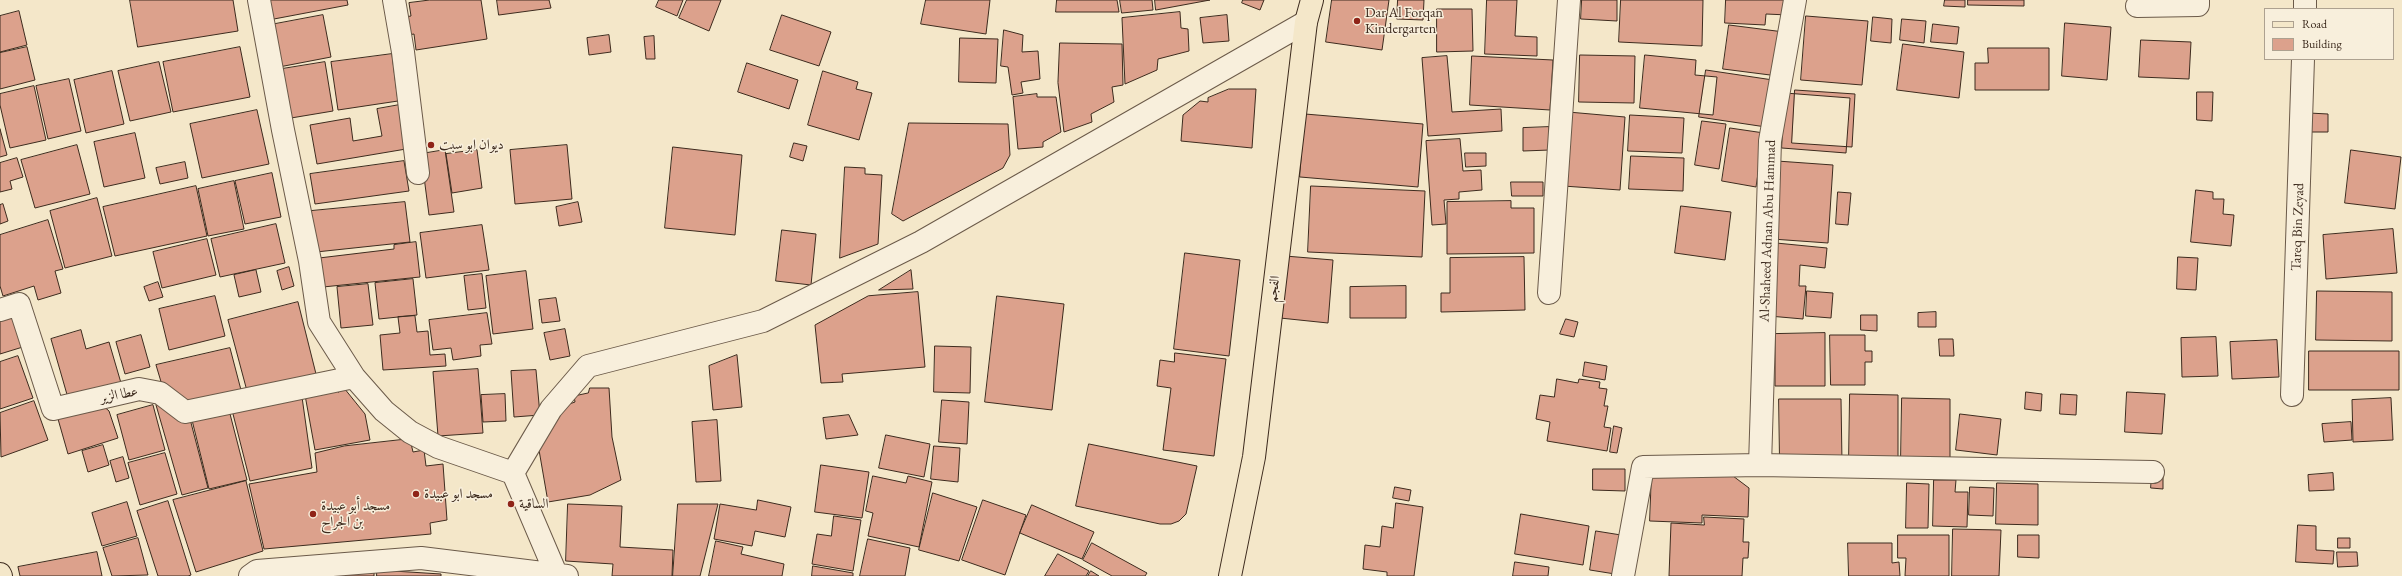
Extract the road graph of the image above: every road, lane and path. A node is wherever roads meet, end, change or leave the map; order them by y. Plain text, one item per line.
1 (259, 0) edge
2 (394, 0) edge
3 (1312, 0) edge
4 (1569, 0) edge
5 (1796, 0) edge
6 (2198, 0) edge
7 (2137, 6) dead end
8 (1306, 22) junction
9 (2303, 60) edge
10 (418, 173) dead end
11 (1549, 293) dead end
12 (0, 310) edge
13 (354, 377) junction
14 (2292, 395) dead end
15 (1760, 465) junction
16 (2153, 472) dead end
17 (513, 473) junction
18 (560, 575) edge
19 (250, 576) edge
20 (1230, 576) edge
21 (1623, 576) edge

1 - 13 street
2 - 10 street
3 - 8 main road, الفجم
4 - 11 street
5 - 15 street, Al-Shaheed Adnan Abu Hammad
6 - 7 street
8 - 17 street
8 - 20 main road, الفجم
9 - 14 street, Tareq Bin Zeyad
12 - 13 street, عطا الزير
13 - 17 street
15 - 16 street
15 - 21 street
17 - 18 street
18 - 19 street

